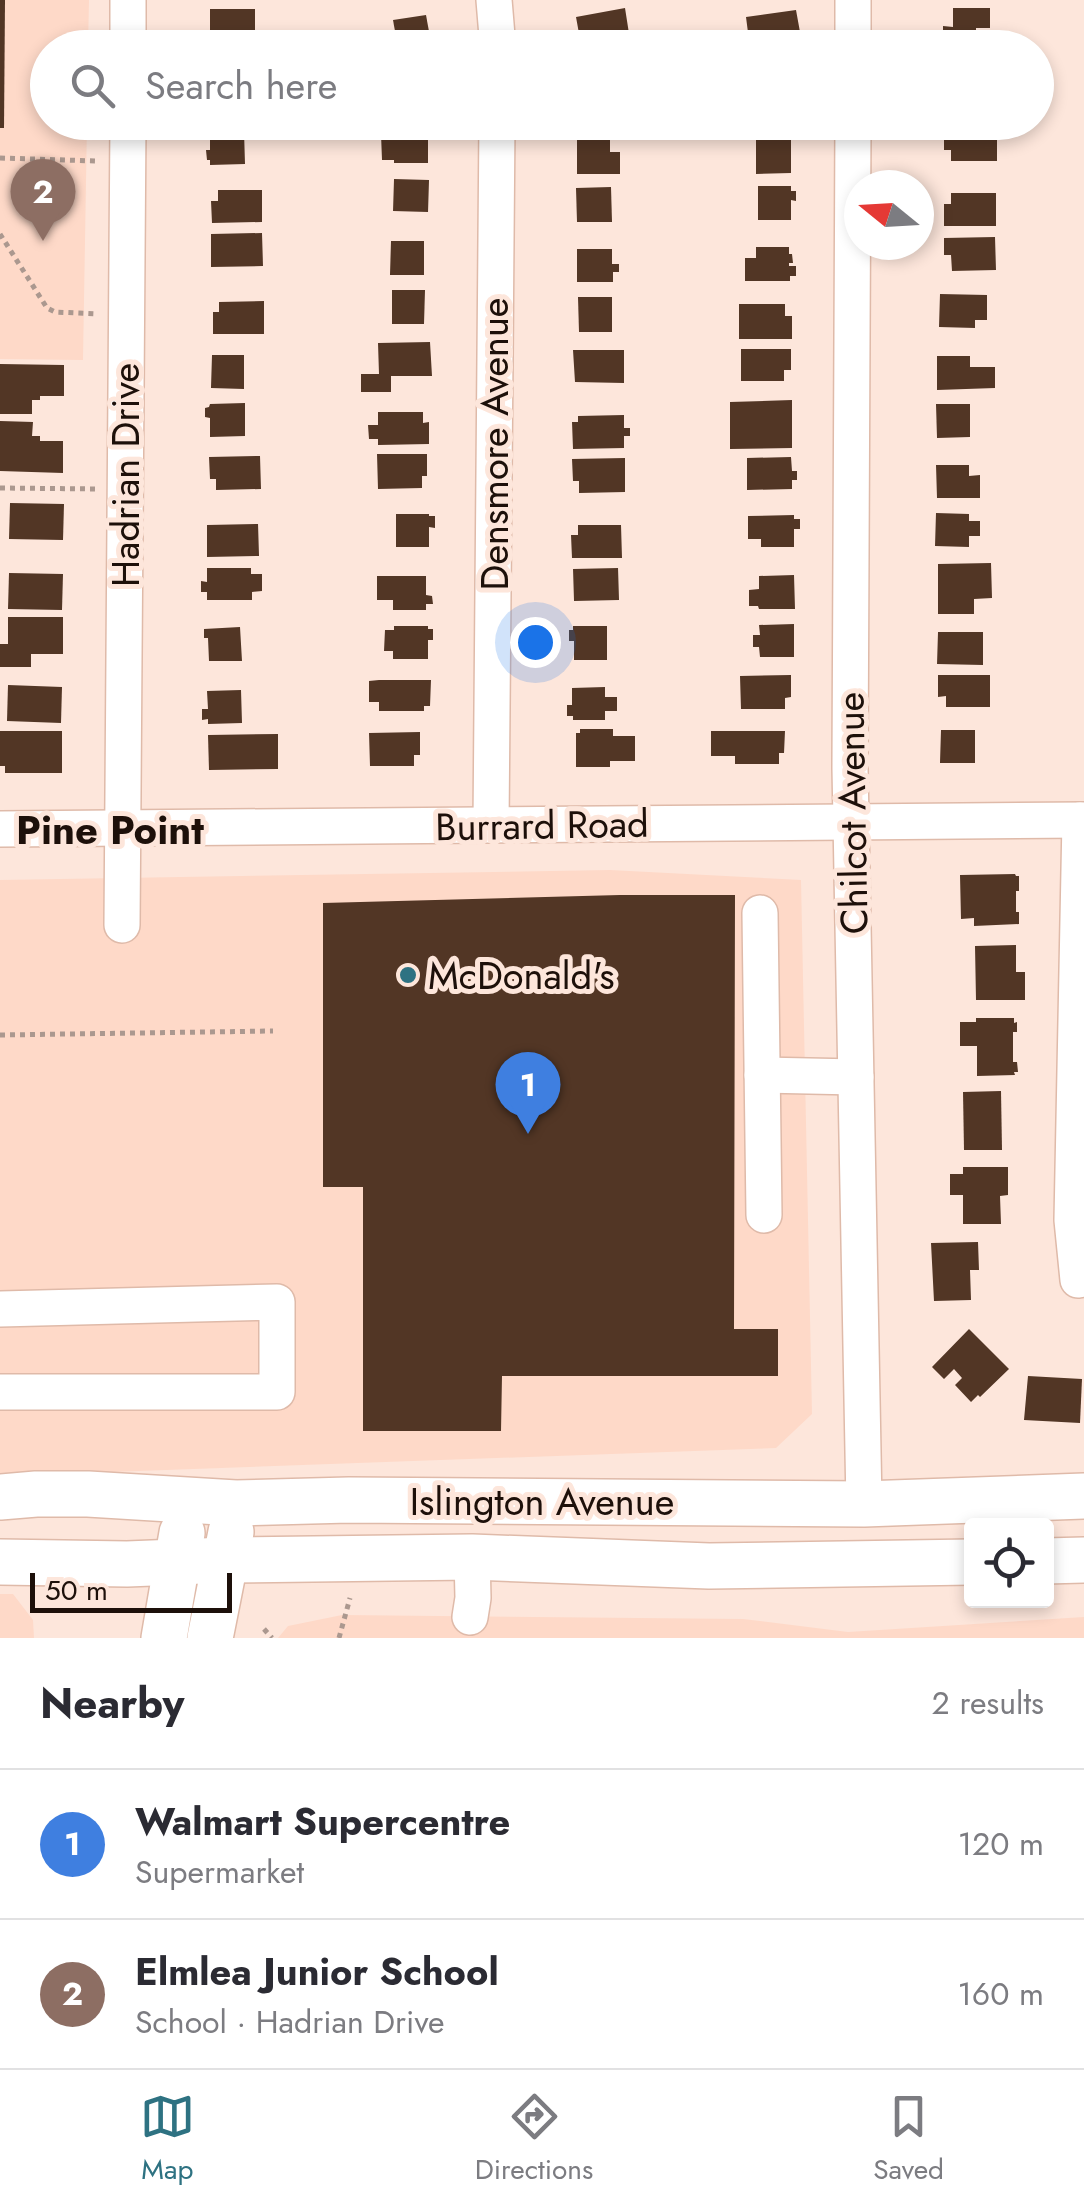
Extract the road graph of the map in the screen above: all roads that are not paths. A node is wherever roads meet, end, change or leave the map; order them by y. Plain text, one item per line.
1 (128, 0) edge
2 (494, 0) edge
3 (853, 0) edge
4 (128, 30) edge
5 (496, 30) edge
6 (853, 30) edge
7 (128, 140) edge
8 (497, 140) edge
9 (852, 140) edge
10 (1082, 820) edge
11 (851, 822) junction
12 (491, 825) junction
13 (123, 828) junction
14 (0, 829) edge
15 (760, 913) dead end
16 (122, 925) dead end
17 (762, 1074) junction
18 (856, 1077) junction
19 (764, 1215) dead end
20 (1084, 1279) edge
21 (0, 1309) edge
22 (0, 1392) edge
23 (1084, 1496) edge
24 (0, 1497) edge
25 (186, 1501) junction
26 (236, 1503) junction
27 (864, 1504) junction
28 (472, 1557) junction
29 (227, 1560) junction
30 (1084, 1560) edge
31 (1054, 1561) edge
32 (0, 1562) edge
33 (177, 1562) junction
34 (964, 1562) edge
35 (470, 1617) dead end
36 (164, 1638) edge
37 (210, 1638) edge

1 - 4 street
2 - 5 street
3 - 6 street
7 - 13 street, Hadrian Drive
8 - 12 street, Densmore Avenue
9 - 11 street, Chilcot Avenue
10 - 11 street, Burrard Road
10 - 20 street
11 - 12 street, Burrard Road
11 - 18 street, Chilcot Avenue
12 - 13 street, Burrard Road
13 - 14 street, Burrard Road
13 - 16 street, Hadrian Drive
15 - 17 street
17 - 18 street
17 - 19 street
18 - 27 street, Chilcot Avenue
21 - 22 street
23 - 27 main road, Islington Avenue
24 - 25 main road, Islington Avenue
25 - 26 main road, Islington Avenue
25 - 33 main road
26 - 27 main road, Islington Avenue
26 - 29 main road
28 - 29 main road, Islington Avenue
28 - 34 main road, Islington Avenue
28 - 35 street
29 - 33 main road, Islington Avenue
29 - 37 main road
30 - 31 main road
32 - 33 main road, Islington Avenue
33 - 36 main road

